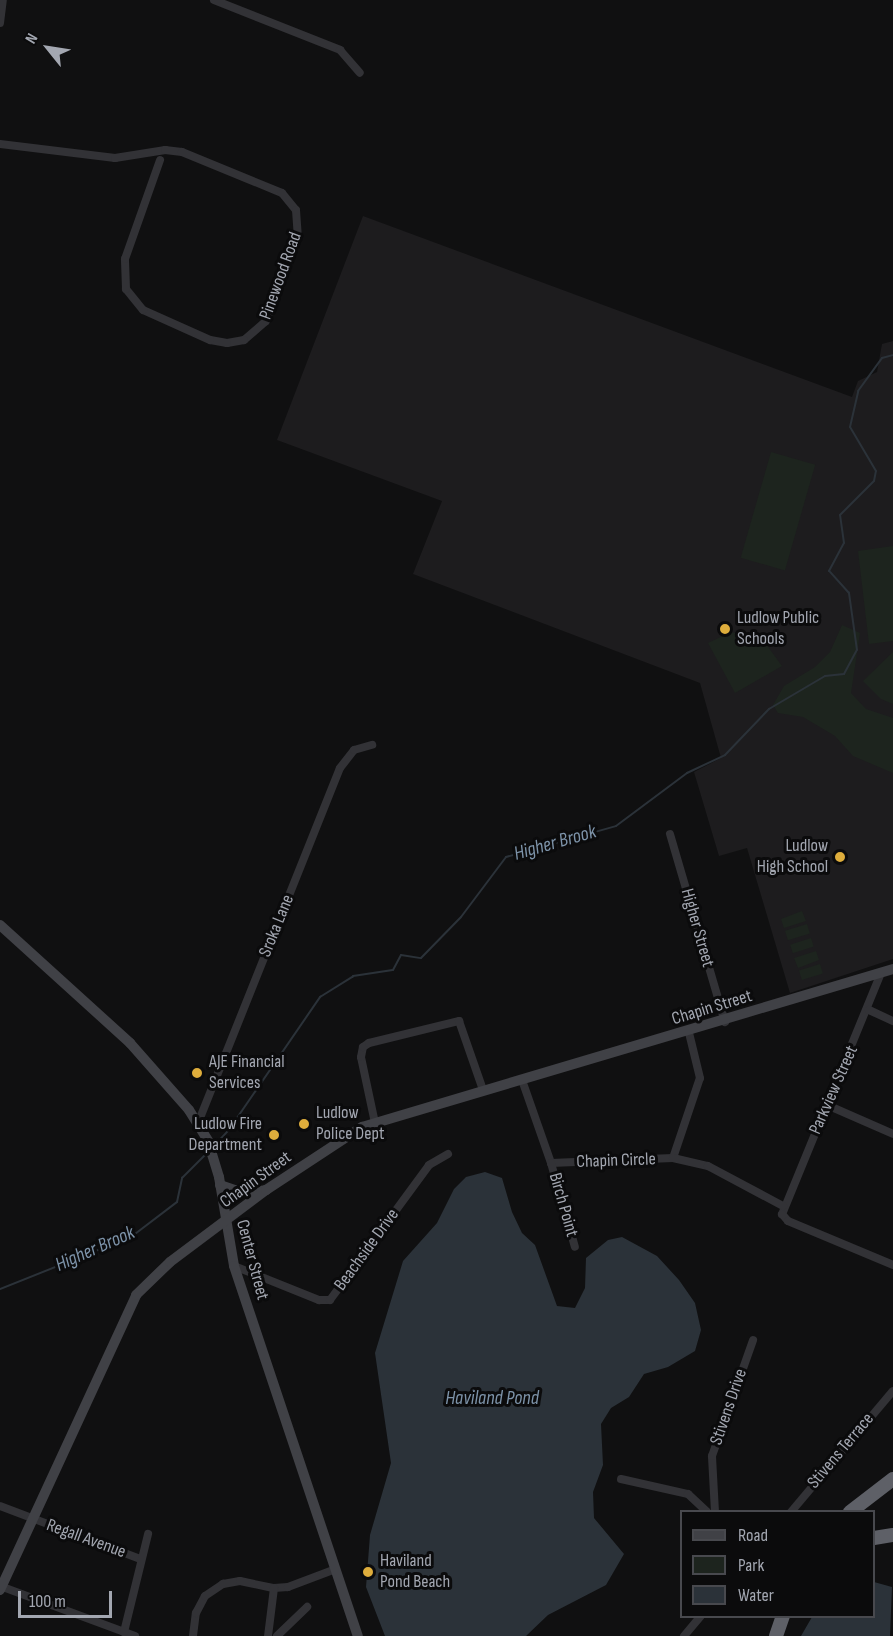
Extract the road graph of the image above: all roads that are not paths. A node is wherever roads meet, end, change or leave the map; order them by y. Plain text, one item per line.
1 (3, 0) edge
2 (214, 0) edge
3 (0, 23) edge
4 (360, 73) dead end
5 (0, 144) edge
6 (160, 160) dead end
7 (372, 745) dead end
8 (670, 834) dead end
9 (0, 925) edge
10 (893, 969) edge
11 (881, 973) junction
12 (869, 1010) junction
13 (893, 1021) edge
14 (725, 1022) junction
15 (689, 1033) junction
16 (522, 1080) junction
17 (483, 1090) junction
18 (827, 1105) junction
19 (198, 1123) junction
20 (375, 1123) junction
21 (893, 1134) edge
22 (448, 1154) dead end
23 (673, 1158) junction
24 (551, 1163) junction
25 (220, 1185) junction
26 (266, 1190) junction
27 (783, 1206) junction
28 (225, 1223) junction
29 (574, 1247) dead end
30 (893, 1264) edge
31 (234, 1266) junction
32 (753, 1340) dead end
33 (893, 1391) edge
34 (621, 1479) dead end
35 (893, 1479) edge
36 (0, 1506) edge
37 (705, 1510) edge
38 (715, 1510) edge
39 (792, 1510) edge
40 (853, 1510) edge
41 (32, 1519) junction
42 (893, 1527) edge
43 (875, 1530) edge
44 (148, 1534) dead end
45 (893, 1535) edge
46 (875, 1538) edge
47 (140, 1559) junction
48 (336, 1569) junction
49 (0, 1587) edge
50 (274, 1588) junction
51 (307, 1607) dead end
52 (700, 1618) edge
53 (775, 1618) edge
54 (783, 1618) edge
55 (124, 1632) junction
56 (135, 1636) edge
57 (193, 1636) edge
58 (268, 1636) edge
59 (277, 1636) edge
60 (358, 1636) edge
61 (684, 1636) edge
62 (769, 1636) edge
63 (776, 1636) edge

1 - 3 street
2 - 4 street
5 - 6 street, Pinewood Road
7 - 19 street, Sroka Lane
8 - 14 street, Higher Street
9 - 19 main road, Center Street
10 - 11 main road, Chapin Street
11 - 12 street, Parkview Street
11 - 14 main road, Chapin Street
12 - 13 street
12 - 18 street, Parkview Street
14 - 15 main road, Chapin Street
15 - 16 main road, Chapin Street
15 - 23 street, Chapin Circle
16 - 17 main road, Chapin Street
16 - 24 street, Chapin Circle
17 - 20 main road, Chapin Street
17 - 20 street
18 - 21 street
18 - 27 street, Parkview Street
19 - 25 main road, Center Street
20 - 26 main road, Chapin Street
22 - 31 street, Beachside Drive
23 - 24 street, Chapin Circle
23 - 27 street
24 - 29 street, Birch Point
25 - 26 main road
25 - 28 main road, Center Street
26 - 28 main road, Chapin Street
27 - 30 street
28 - 31 main road, Center Street
28 - 41 main road, Chapin Street
31 - 48 main road, Center Street
32 - 38 street, Stivens Drive
33 - 39 street, Stivens Terrace
34 - 37 street
35 - 40 highway
36 - 41 street, Regall Avenue
41 - 47 street, Regall Avenue
41 - 49 main road, Chapin Street
42 - 43 highway
44 - 47 street
45 - 46 highway
47 - 55 street
48 - 50 street
48 - 60 main road, Center Street
49 - 55 street
50 - 57 street
50 - 58 street
51 - 59 street
52 - 61 street
53 - 62 highway
54 - 63 highway
55 - 56 street

